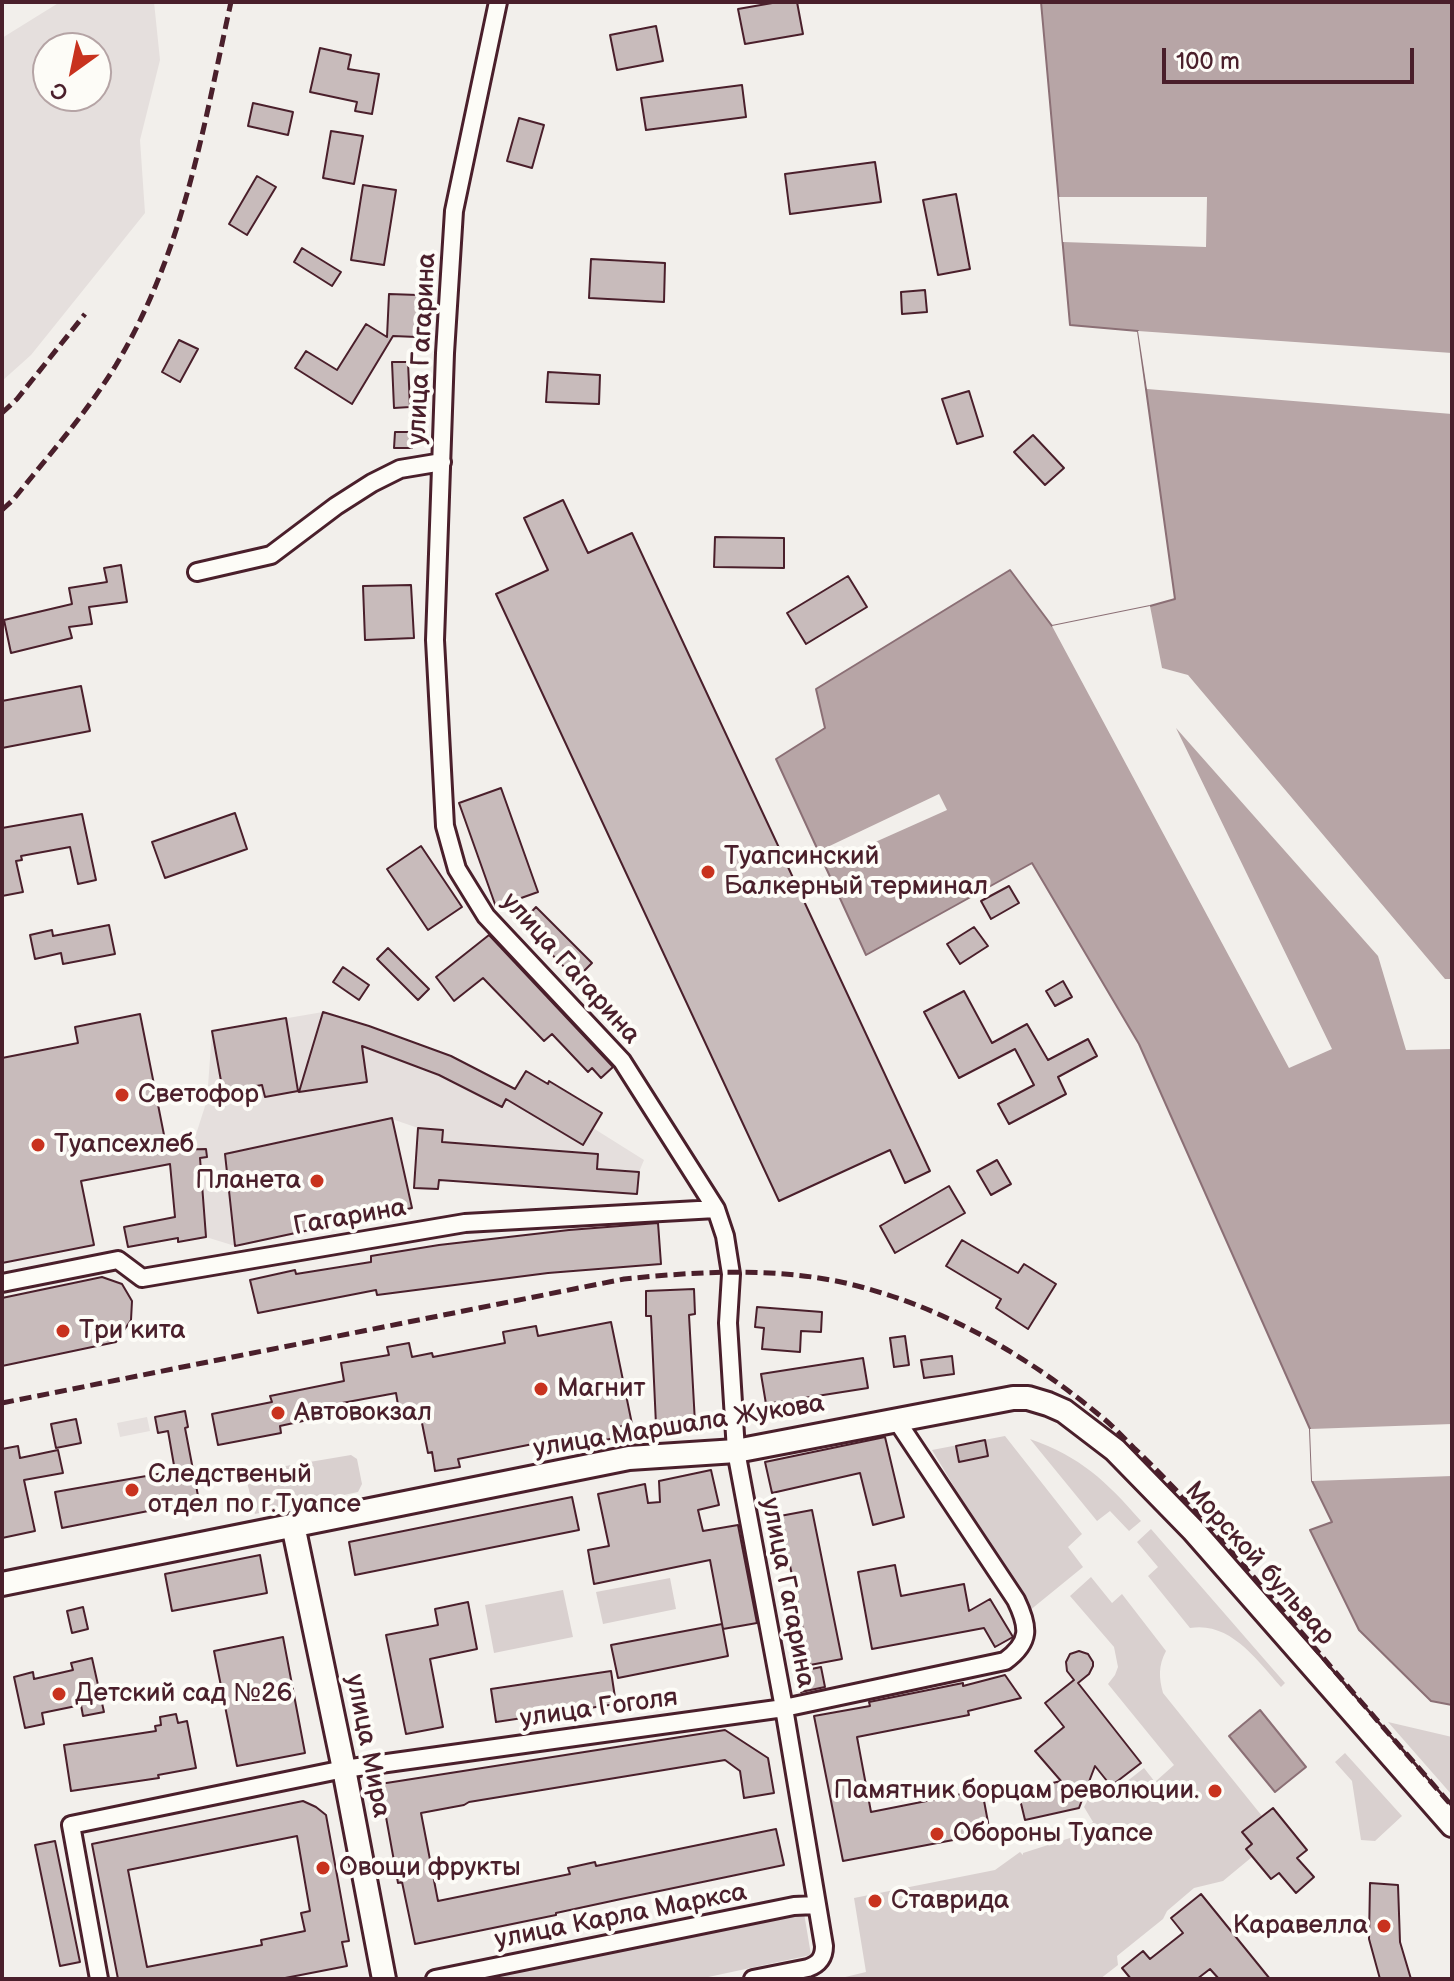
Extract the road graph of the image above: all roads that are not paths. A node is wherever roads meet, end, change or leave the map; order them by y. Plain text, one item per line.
1 (498, 2) edge
2 (442, 462) junction
3 (197, 572) dead end
4 (716, 1209) junction
5 (2, 1283) edge
6 (988, 1402) joint
7 (897, 1421) junction
8 (736, 1451) junction
9 (293, 1525) junction
10 (2, 1584) edge
11 (784, 1708) junction
12 (344, 1769) junction
13 (1452, 1825) edge
14 (816, 1905) junction
15 (99, 1979) edge
16 (384, 1979) edge
17 (435, 1979) edge
18 (753, 1979) edge

1 - 2 street, улица Гагарина
2 - 3 street
2 - 4 street, улица Гагарина
4 - 5 street, Гагарина
4 - 8 street, улица Гагарина
6 - 7 street, улица Маршала Жукова
6 - 13 street, Морской бульвар
7 - 8 street, улица Маршала Жукова
7 - 11 street, улица Гоголя
8 - 9 street, улица Маршала Жукова
8 - 11 street, улица Гагарина
9 - 10 street, улица Маршала Жукова
9 - 12 street, улица Мира
11 - 12 street, улица Гоголя
11 - 14 street, улица Гагарина
12 - 15 street, улица Гоголя
12 - 16 street, улица Мира
14 - 17 street, улица Карла Маркса
14 - 18 street, улица Гагарина

